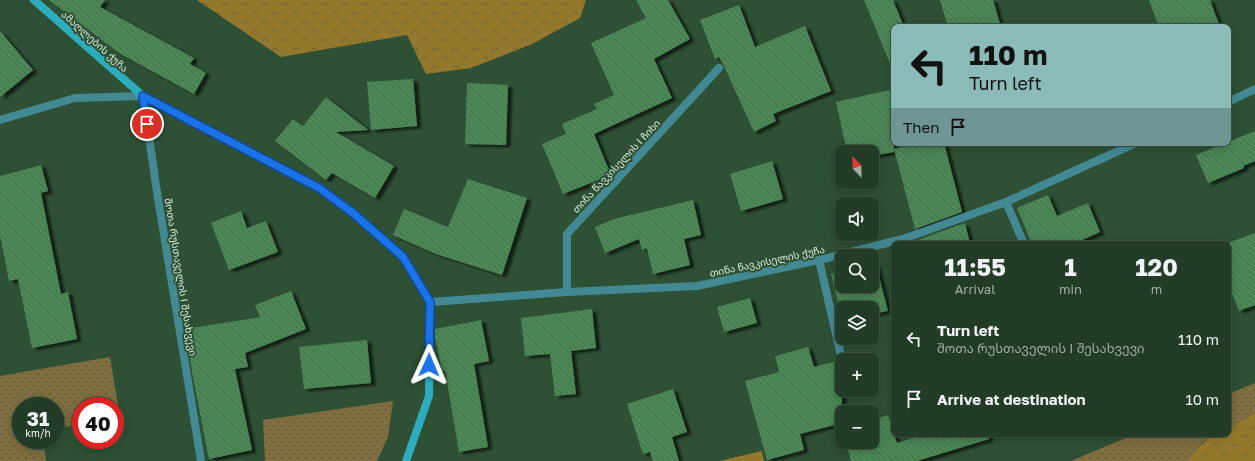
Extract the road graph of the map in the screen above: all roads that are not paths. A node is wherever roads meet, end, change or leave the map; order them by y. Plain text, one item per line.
1 (34, 0) edge
2 (719, 68) dead end
3 (1255, 89) edge
4 (143, 96) junction
5 (1231, 101) edge
6 (0, 120) edge
7 (1129, 146) edge
8 (1006, 202) junction
9 (895, 241) edge
10 (1023, 241) edge
11 (891, 242) edge
12 (819, 260) junction
13 (567, 292) junction
14 (430, 302) junction
15 (840, 353) edge
16 (201, 461) edge
17 (406, 461) edge

1 - 4 street, ამაღლების ქუჩა
2 - 13 street, თინა წავკისელის I ჩიხი
3 - 5 street
4 - 6 street
4 - 14 street, ამაღლების ქუჩა
4 - 16 street, შოთა რუსთაველის I შესახვევი
7 - 8 street, თინა წავკისელის ქუჩა
8 - 9 street, თინა წავკისელის ქუჩა
8 - 10 street
11 - 12 street, თინა წავკისელის ქუჩა
12 - 13 street, თინა წავკისელის ქუჩა
12 - 15 street
13 - 14 street, თინა წავკისელის ქუჩა
14 - 17 street

